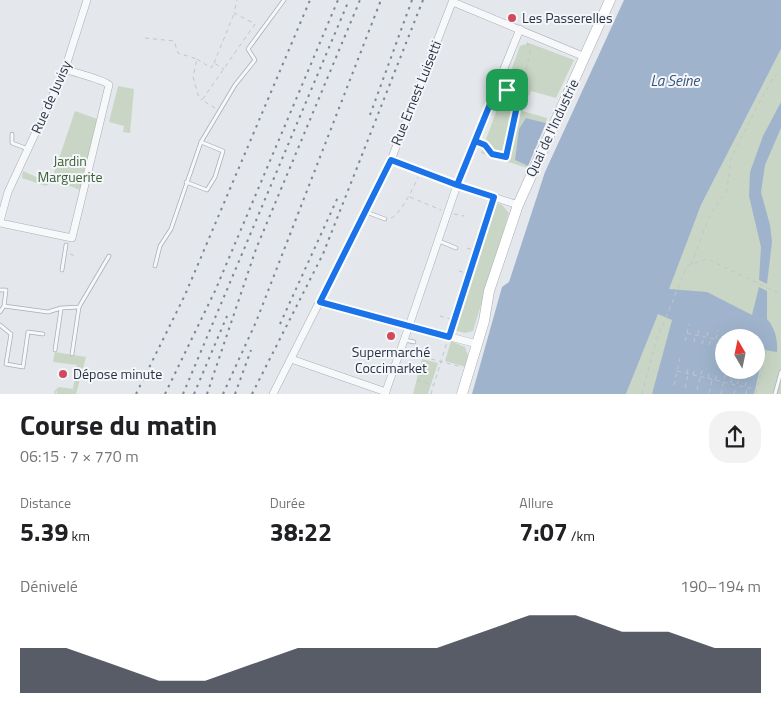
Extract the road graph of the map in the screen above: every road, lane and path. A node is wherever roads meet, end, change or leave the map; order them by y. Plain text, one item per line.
1 (87, 0) edge
2 (237, 0) edge
3 (284, 0) edge
4 (610, 0) edge
5 (453, 1) edge
6 (234, 13) junction
7 (520, 29) junction
8 (529, 33) junction
9 (144, 38) dead end
10 (585, 57) junction
11 (197, 59) junction
12 (214, 64) junction
13 (527, 64) junction
14 (531, 64) dead end
15 (65, 69) junction
16 (224, 69) junction
17 (781, 71) edge
18 (497, 87) junction
19 (520, 92) junction
20 (202, 100) junction
21 (219, 110) junction
22 (12, 134) dead end
23 (475, 141) junction
24 (201, 142) junction
25 (28, 150) junction
26 (391, 160) junction
27 (418, 177) dead end
28 (186, 182) junction
29 (457, 185) junction
30 (0, 189) edge
31 (8, 192) junction
32 (410, 197) junction
33 (494, 197) junction
34 (518, 205) junction
35 (366, 212) junction
36 (448, 212) junction
37 (464, 216) dead end
38 (385, 218) joint
39 (0, 222) edge
40 (438, 240) junction
41 (67, 242) junction
42 (456, 248) dead end
43 (467, 248) dead end
44 (477, 251) junction
45 (69, 254) dead end
46 (76, 256) dead end
47 (109, 256) dead end
48 (691, 264) junction
49 (155, 266) dead end
50 (62, 270) dead end
51 (459, 271) dead end
52 (470, 274) junction
53 (0, 290) edge
54 (781, 294) edge
55 (320, 302) junction
56 (4, 306) junction
57 (79, 307) junction
58 (61, 308) junction
59 (0, 312) edge
60 (440, 316) dead end
61 (454, 320) junction
62 (689, 324) dead end
63 (0, 325) edge
64 (409, 326) junction
65 (700, 326) dead end
66 (709, 328) dead end
67 (687, 333) junction
68 (43, 334) dead end
69 (697, 335) junction
70 (704, 336) junction
71 (449, 337) junction
72 (707, 337) junction
73 (711, 338) junction
74 (715, 339) edge
75 (404, 340) junction
76 (685, 341) dead end
77 (414, 342) dead end
78 (694, 342) dead end
79 (477, 344) junction
80 (702, 344) dead end
81 (709, 345) dead end
82 (54, 350) dead end
83 (400, 351) junction
84 (766, 352) dead end
85 (72, 354) dead end
86 (765, 356) edge
87 (680, 358) dead end
88 (290, 359) junction
89 (441, 362) junction
90 (688, 366) dead end
91 (694, 368) dead end
92 (702, 370) dead end
93 (463, 371) dead end
94 (709, 371) dead end
95 (677, 372) junction
96 (781, 372) edge
97 (688, 374) junction
98 (693, 375) junction
99 (700, 377) junction
100 (708, 378) junction
101 (725, 379) edge
102 (731, 379) edge
103 (739, 379) edge
104 (759, 379) edge
105 (417, 380) dead end
106 (712, 380) junction
107 (715, 380) joint
108 (747, 380) dead end
109 (724, 382) junction
110 (730, 384) junction
111 (433, 385) junction
112 (674, 385) dead end
113 (737, 385) junction
114 (746, 387) junction
115 (685, 388) dead end
116 (55, 389) dead end
117 (697, 390) dead end
118 (757, 390) junction
119 (385, 393) edge
120 (709, 393) edge
121 (55, 394) edge
122 (272, 394) edge
123 (431, 394) edge
124 (462, 394) edge
125 (642, 394) edge
126 (721, 394) edge
127 (734, 394) edge
128 (746, 394) edge
129 (756, 394) edge
130 (775, 394) edge

1 - 15 street, Rue de Juvisy
2 - 6 path
3 - 21 lane
4 - 10 main road, Quai de l'Industrie
5 - 7 street
5 - 26 street, Rue Ernest Luisetti
6 - 12 path
6 - 16 path
7 - 8 street
7 - 18 street
8 - 10 street
8 - 13 path
9 - 11 path
10 - 34 main road, Quai de l'Industrie
11 - 12 path
11 - 20 path
12 - 16 path
13 - 14 path
13 - 19 path
15 - 25 street, Rue de Juvisy
15 - 41 street
16 - 20 path
17 - 48 path
18 - 19 path
18 - 23 street
19 - 23 path
20 - 21 path
21 - 24 lane
22 - 25 lane
23 - 29 street
24 - 28 lane
24 - 28 lane
25 - 31 street, Rue de Juvisy
26 - 29 street
26 - 35 street, Rue Ernest Luisetti
27 - 32 path
28 - 49 lane
29 - 33 street
29 - 36 street
30 - 31 street
31 - 39 street, Rue de Juvisy
32 - 36 path
32 - 38 path
33 - 34 street
33 - 44 path
34 - 79 main road, Quai de l'Industrie
35 - 38 lane
35 - 55 street, Rue Ernest Luisetti
36 - 37 path
36 - 40 street
39 - 41 street
40 - 42 lane
40 - 64 street
41 - 50 lane
43 - 44 path
44 - 52 path
45 - 46 path
47 - 57 lane
48 - 54 path
48 - 125 path
51 - 52 path
52 - 61 path
53 - 56 lane
55 - 64 street
55 - 88 street, Rue Ernest Luisetti
56 - 58 lane
56 - 59 lane
57 - 58 lane
57 - 85 lane
58 - 82 lane
60 - 61 path
61 - 71 path
62 - 67 path
63 - 68 lane
64 - 71 street
64 - 75 street
65 - 69 path
66 - 72 path
67 - 69 path
67 - 76 path
69 - 70 path
69 - 78 path
70 - 72 path
70 - 80 path
71 - 79 street
71 - 89 path
72 - 73 path
73 - 74 path
73 - 81 path
75 - 77 lane
75 - 83 street
79 - 124 main road, Quai de l'Industrie
83 - 89 path
83 - 119 street
84 - 86 path
87 - 95 path
88 - 119 street
88 - 122 street, Rue Ernest Luisetti
89 - 93 path
89 - 111 path
90 - 97 path
91 - 98 path
92 - 99 path
94 - 100 path
95 - 97 path
95 - 112 path
96 - 130 lane
97 - 98 path
97 - 115 path
98 - 99 path
99 - 100 path
99 - 117 path
100 - 106 path
101 - 109 path
102 - 110 path
103 - 113 path
104 - 118 path
105 - 111 path
106 - 107 path
106 - 120 path
107 - 109 path
108 - 114 path
109 - 110 path
109 - 126 path
110 - 113 path
111 - 123 path
113 - 114 path
113 - 127 path
114 - 118 path
114 - 128 path
116 - 121 path
118 - 129 path

